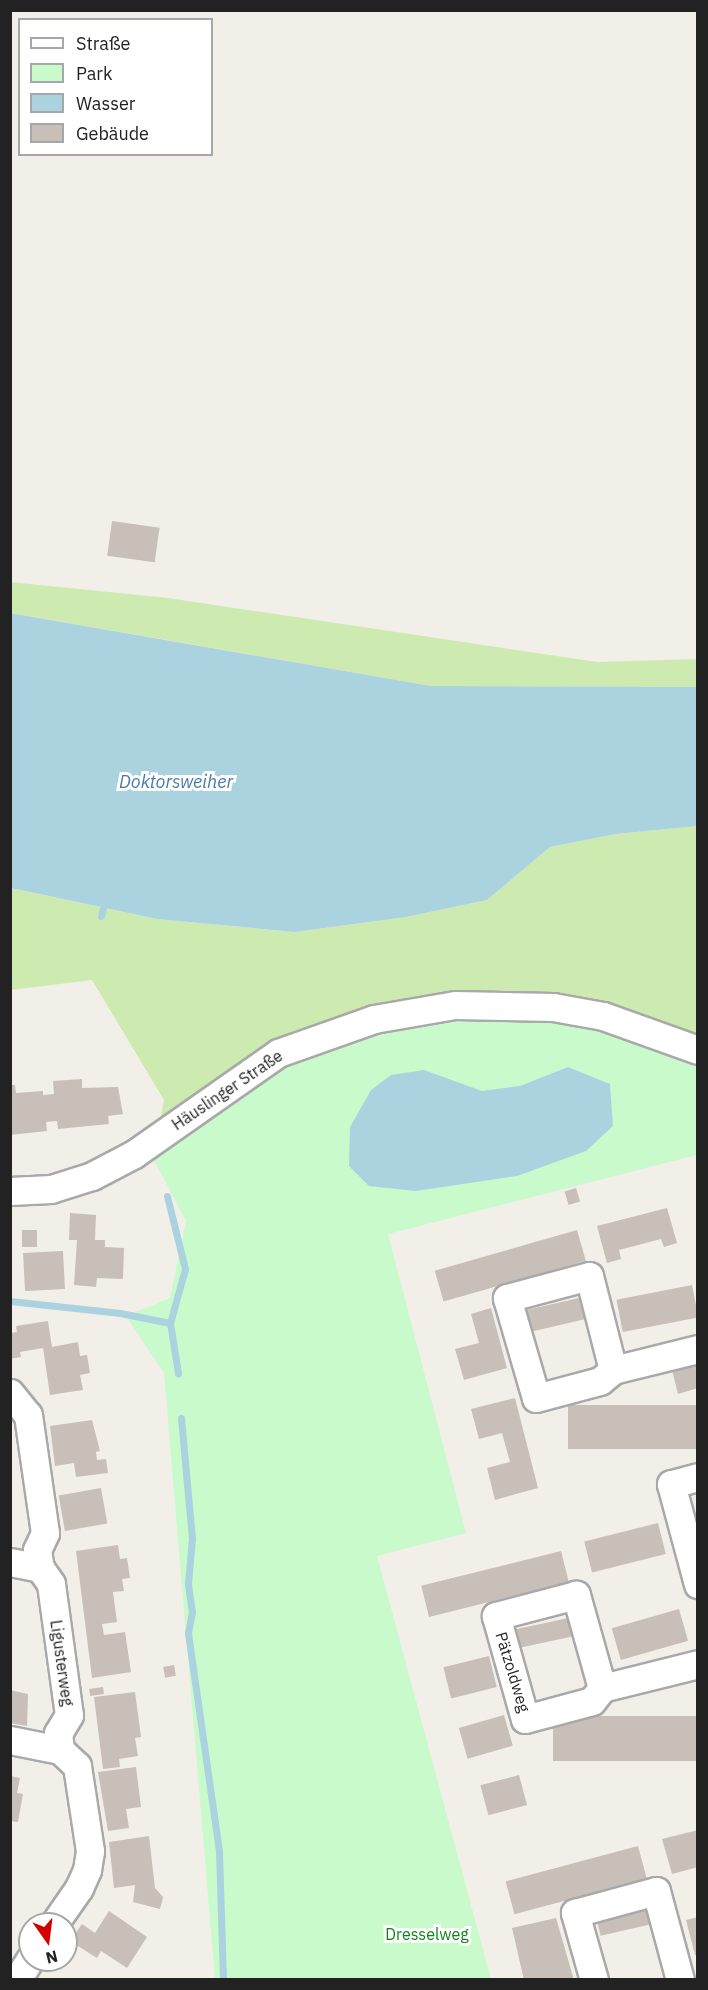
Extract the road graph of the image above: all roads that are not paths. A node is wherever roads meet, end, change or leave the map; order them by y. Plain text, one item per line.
1 (698, 1050) edge
2 (10, 1191) edge
3 (698, 1349) edge
4 (613, 1370) junction
5 (10, 1393) edge
6 (698, 1477) edge
7 (10, 1562) edge
8 (40, 1568) junction
9 (698, 1584) edge
10 (698, 1664) edge
11 (602, 1688) junction
12 (10, 1740) edge
13 (60, 1750) junction
14 (62, 1912) edge
15 (594, 1980) edge
16 (680, 1980) edge

1 - 2 street, Häuslinger Straße
3 - 4 street
4 - 4 street
5 - 8 street, Ligusterweg
6 - 9 street
7 - 8 street
8 - 13 street, Ligusterweg
10 - 11 street, Pätzoldweg
11 - 11 street, Pätzoldweg
12 - 13 street
13 - 14 street
15 - 16 street

